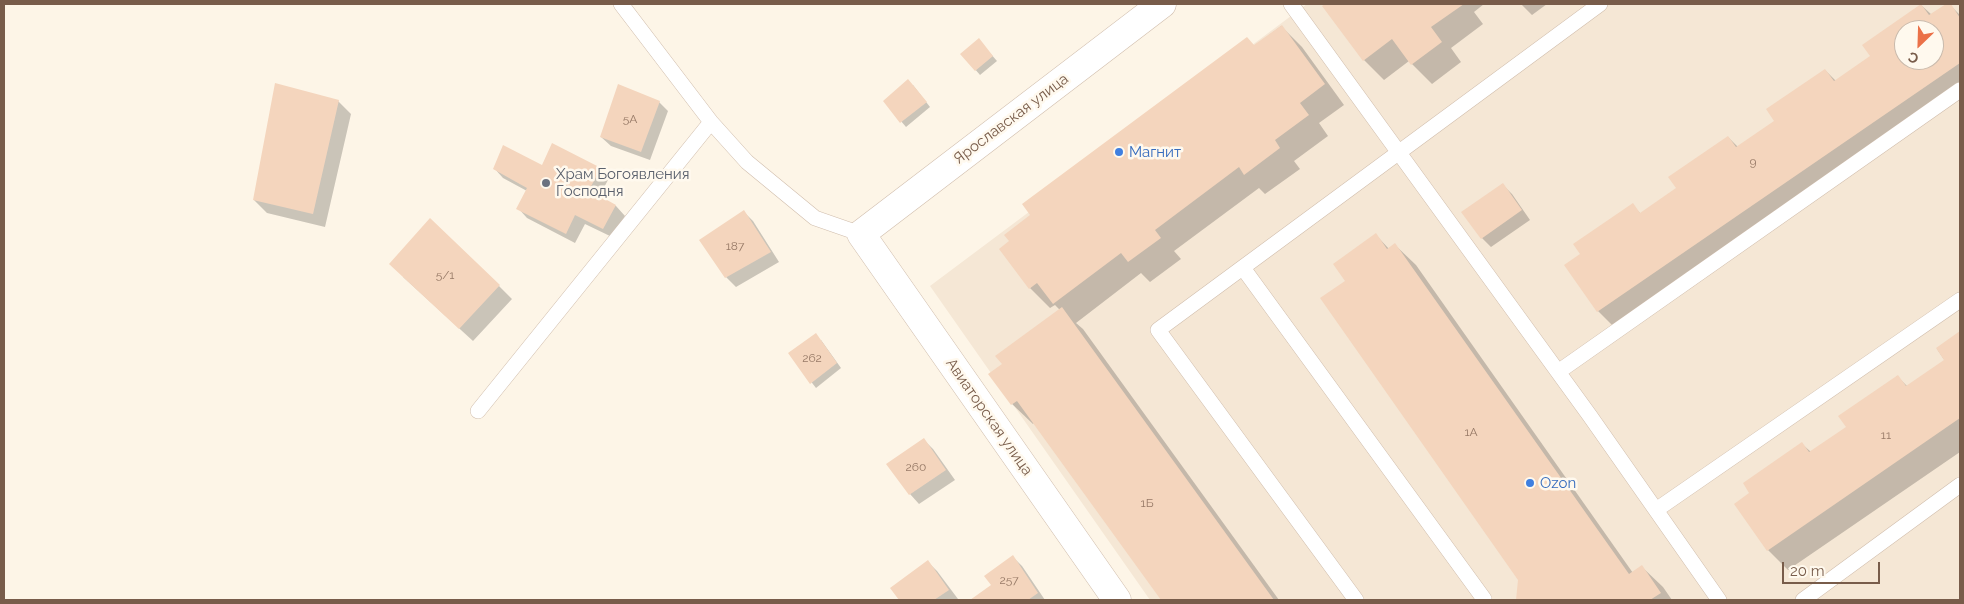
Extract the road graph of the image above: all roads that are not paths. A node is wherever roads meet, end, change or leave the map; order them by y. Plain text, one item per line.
1 (621, 4) edge
2 (1162, 4) edge
3 (1291, 4) edge
4 (1600, 4) edge
5 (1960, 90) edge
6 (711, 122) junction
7 (1399, 153) junction
8 (861, 234) junction
9 (1243, 268) junction
10 (1960, 300) edge
11 (1558, 372) junction
12 (478, 411) dead end
13 (1960, 485) edge
14 (1656, 510) junction
15 (1117, 600) edge
16 (1356, 600) edge
17 (1482, 600) edge
18 (1719, 600) edge
19 (1803, 600) edge

1 - 6 lane
2 - 8 street, Ярославская улица
3 - 7 lane
4 - 7 lane
5 - 11 lane
6 - 8 lane
6 - 12 lane
7 - 9 lane
7 - 11 lane
8 - 15 street, Авиаторская улица
9 - 16 lane
9 - 17 lane
10 - 14 lane
11 - 14 lane
13 - 19 lane
14 - 18 lane

